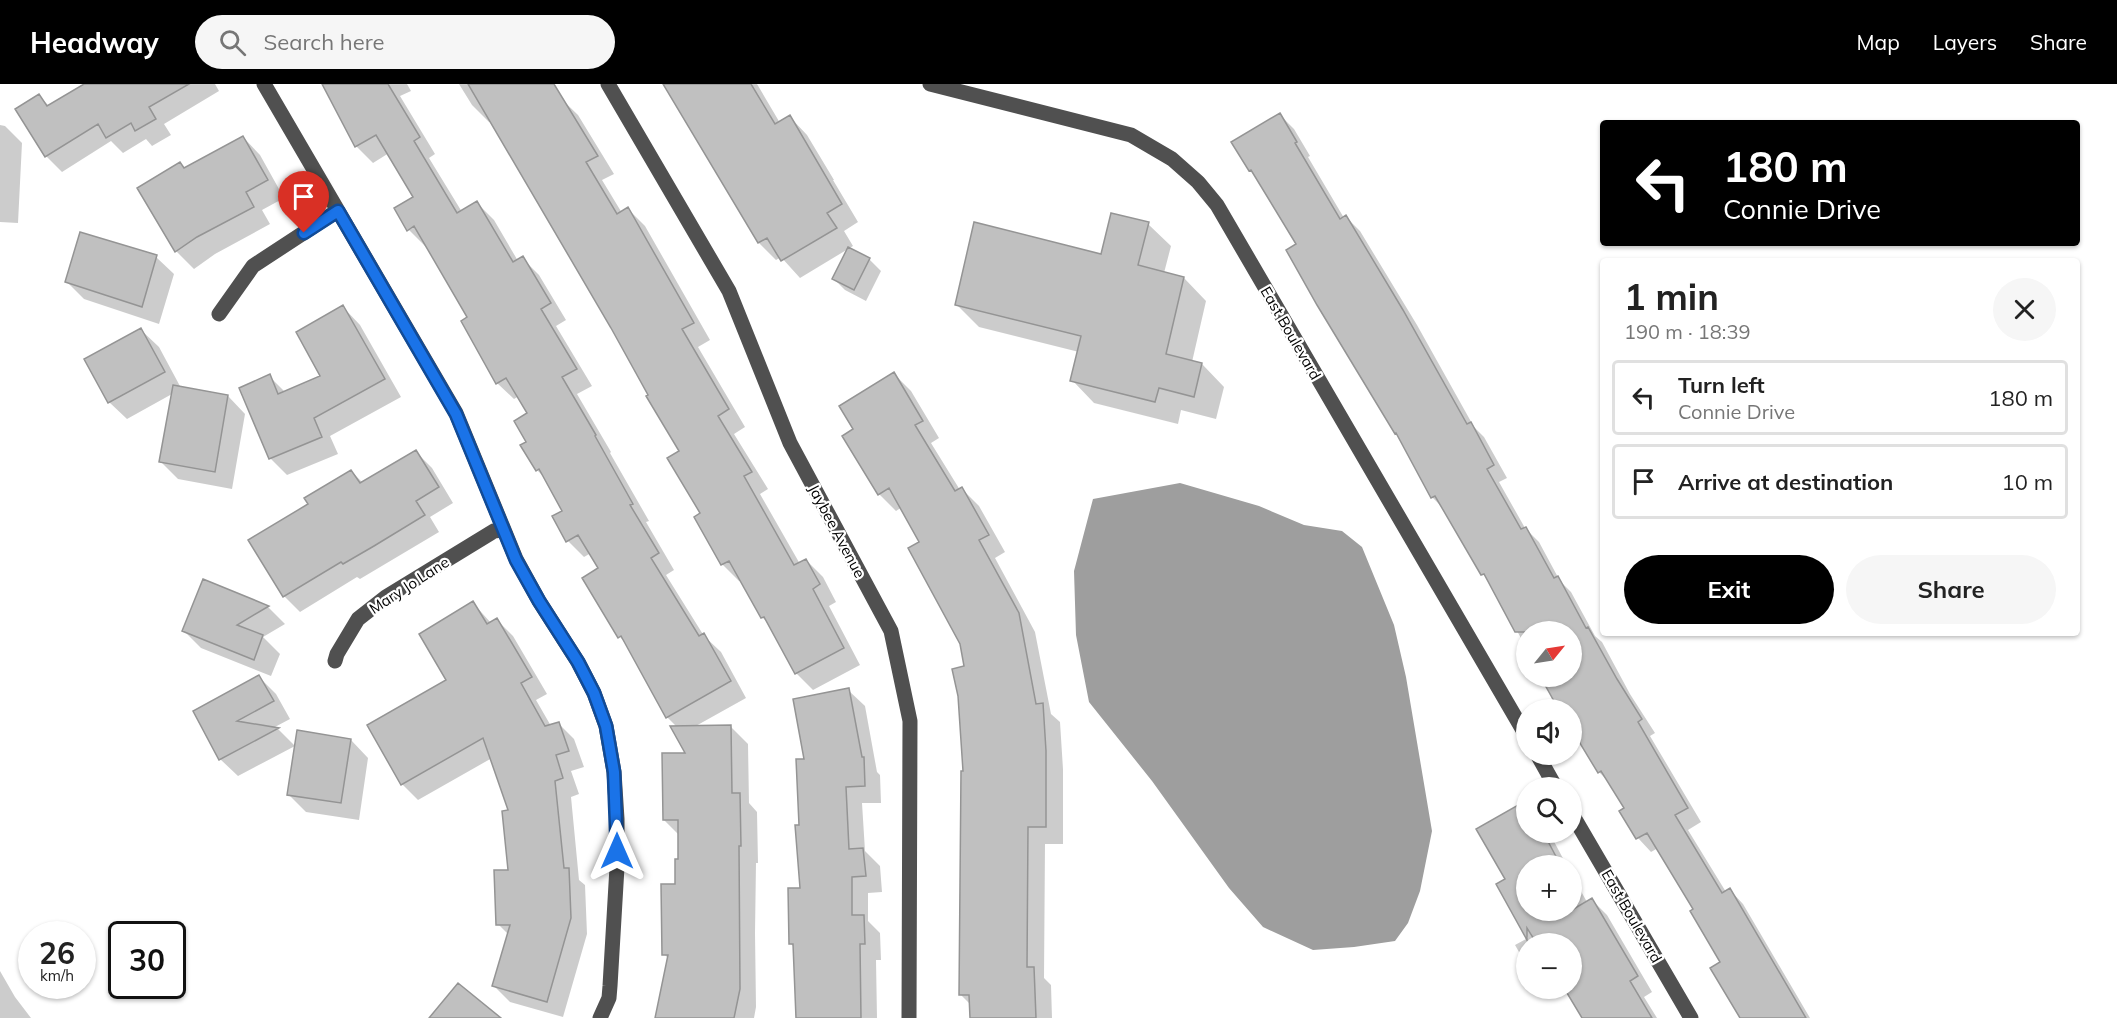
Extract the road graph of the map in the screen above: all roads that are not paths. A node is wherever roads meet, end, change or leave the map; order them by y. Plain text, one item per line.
1 (264, 84) edge
2 (608, 84) edge
3 (930, 84) edge
4 (338, 211) junction
5 (219, 314) dead end
6 (502, 530) junction
7 (334, 661) dead end
8 (1516, 718) edge
9 (1582, 831) edge
10 (600, 1018) edge
11 (909, 1018) edge
12 (1691, 1018) edge

1 - 4 street
2 - 11 street, Jaybee Avenue
3 - 8 street, East Boulevard
4 - 5 street
4 - 6 street
6 - 7 street, Mary Jo Lane
6 - 10 street
9 - 12 street, East Boulevard

